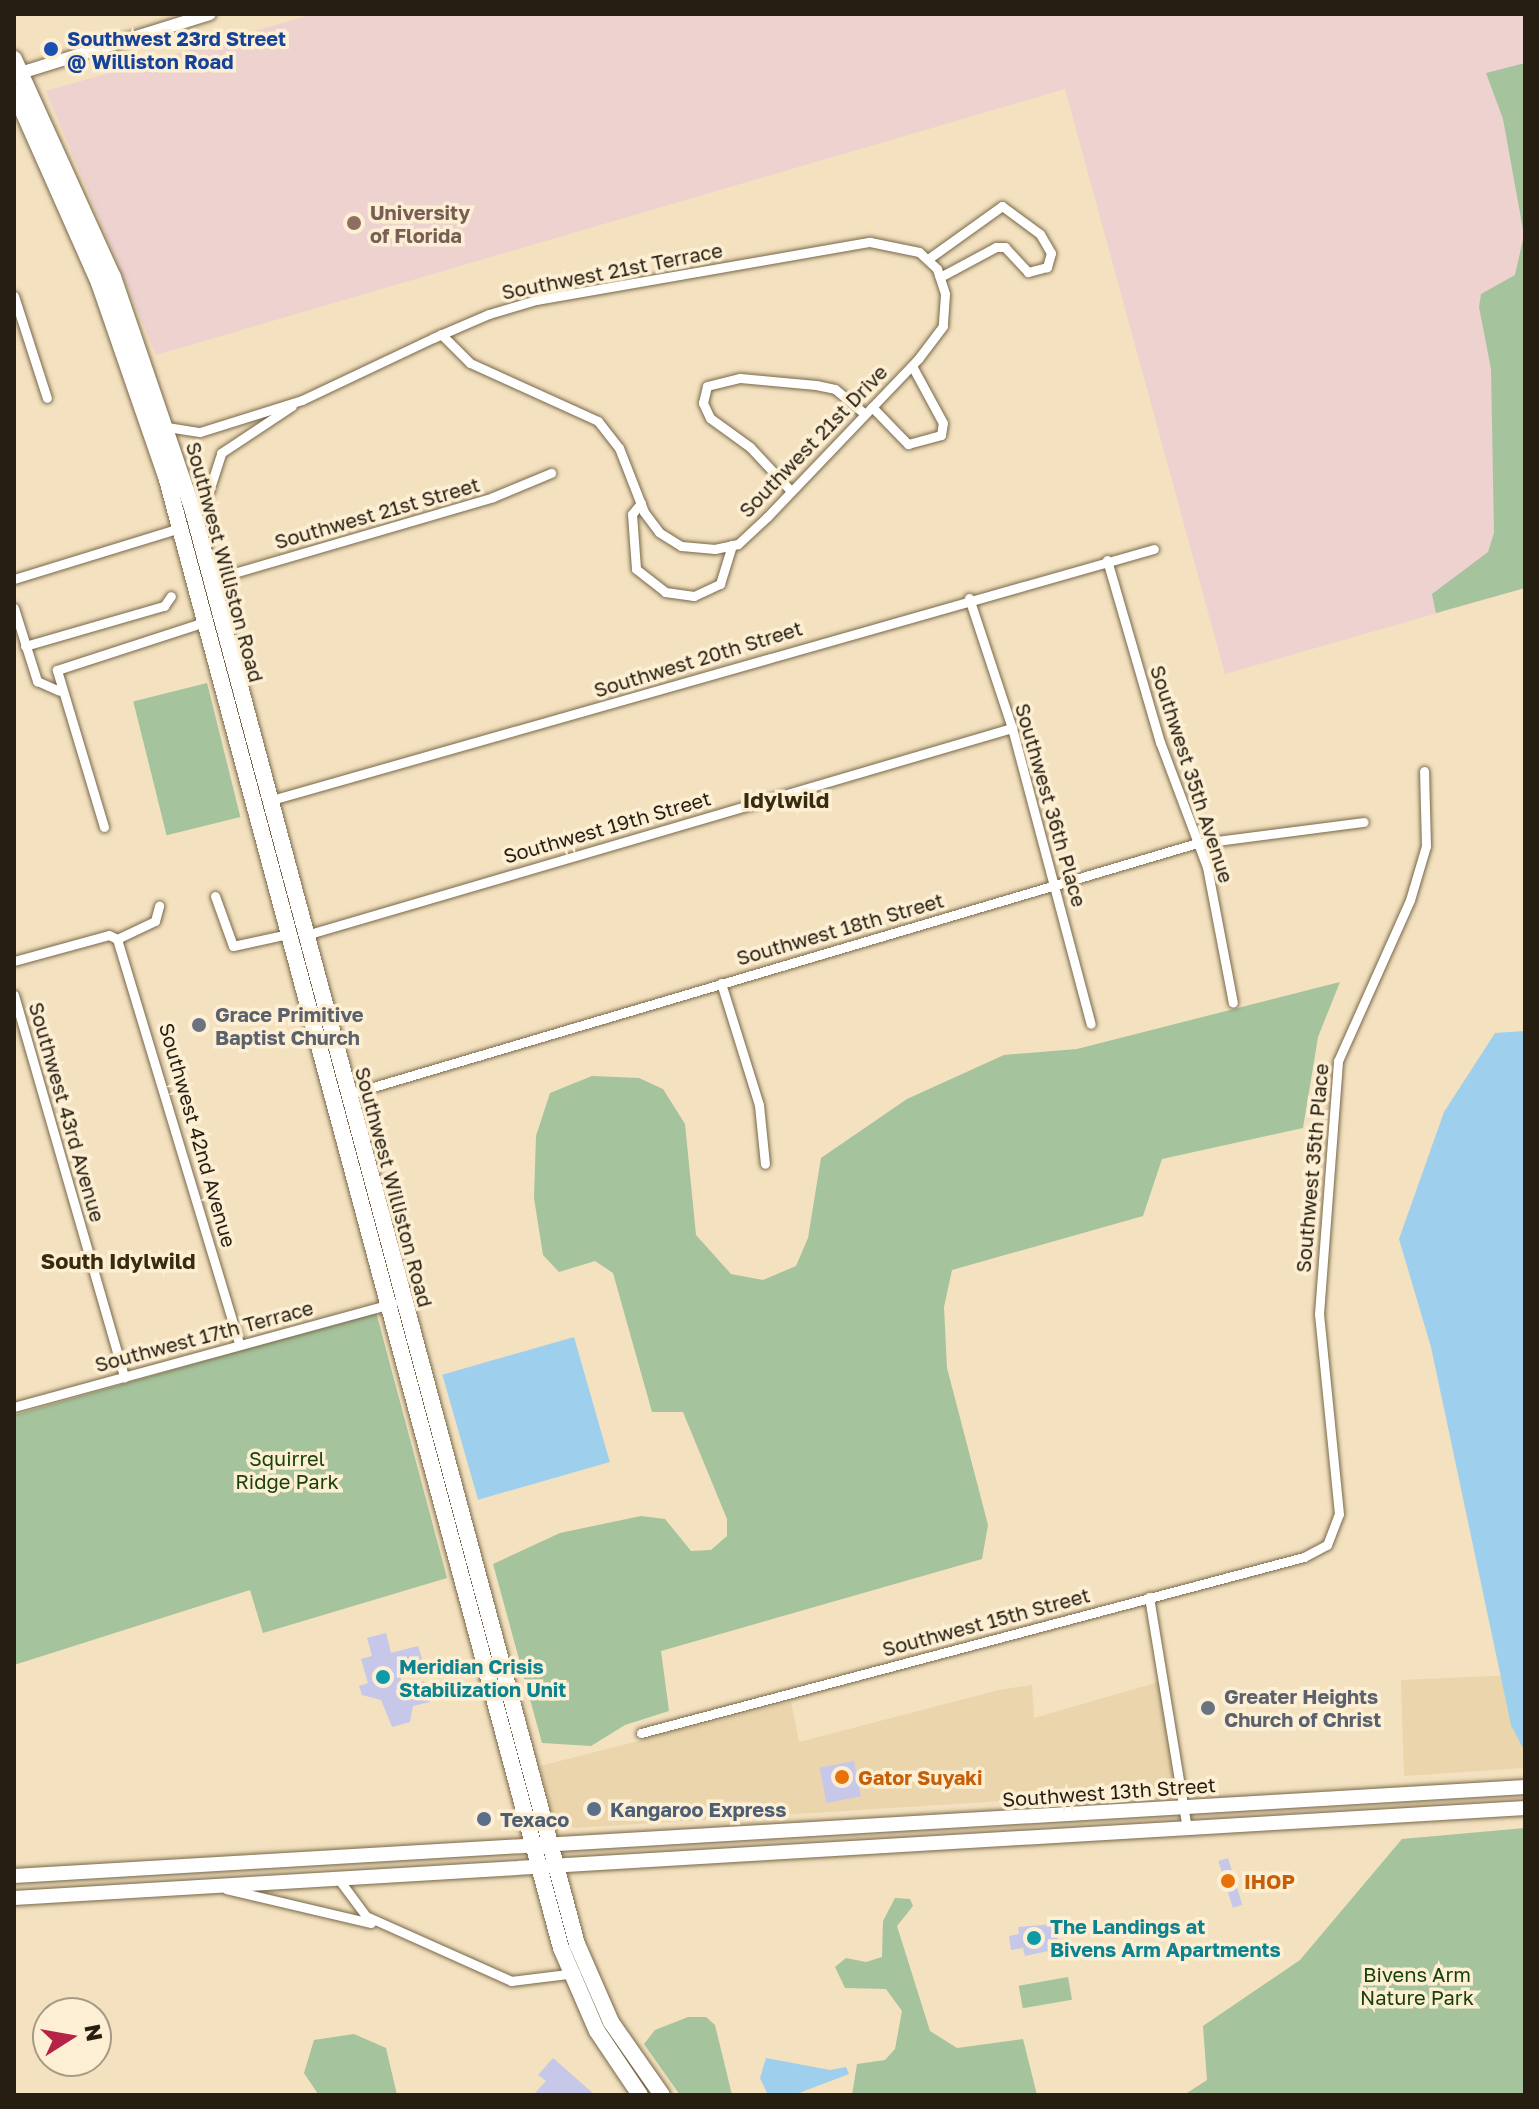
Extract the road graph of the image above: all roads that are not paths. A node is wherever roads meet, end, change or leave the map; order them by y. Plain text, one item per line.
1 (210, 14) edge
2 (16, 69) edge
3 (14, 91) edge
4 (928, 259) junction
5 (939, 273) junction
6 (14, 296) edge
7 (441, 334) junction
8 (912, 366) junction
9 (47, 398) dead end
10 (302, 400) junction
11 (869, 410) junction
12 (167, 427) junction
13 (551, 473) dead end
14 (791, 491) junction
15 (641, 503) junction
16 (193, 511) junction
17 (180, 528) junction
18 (732, 545) junction
19 (1154, 549) dead end
20 (1107, 560) junction
21 (14, 579) edge
22 (210, 580) junction
23 (171, 596) dead end
24 (969, 598) junction
25 (14, 608) edge
26 (205, 622) junction
27 (25, 646) junction
28 (59, 691) junction
29 (1012, 728) junction
30 (1424, 771) dead end
31 (261, 803) junction
32 (1364, 822) dead end
33 (104, 827) dead end
34 (1194, 844) junction
35 (1056, 884) junction
36 (215, 896) dead end
37 (159, 906) dead end
38 (288, 934) junction
39 (306, 935) junction
40 (117, 939) junction
41 (14, 961) edge
42 (721, 983) junction
43 (14, 995) edge
44 (1233, 1003) dead end
45 (1091, 1024) dead end
46 (340, 1096) junction
47 (765, 1164) dead end
48 (395, 1302) junction
49 (239, 1344) junction
50 (124, 1377) junction
51 (14, 1407) edge
52 (1334, 1536) joint
53 (1149, 1597) junction
54 (641, 1733) dead end
55 (1525, 1787) edge
56 (1184, 1808) junction
57 (1525, 1808) edge
58 (1042, 1816) junction
59 (1187, 1829) junction
60 (823, 1830) junction
61 (1043, 1838) junction
62 (543, 1847) junction
63 (819, 1852) junction
64 (296, 1862) junction
65 (267, 1864) junction
66 (548, 1869) junction
67 (82, 1874) junction
68 (14, 1876) edge
69 (340, 1881) junction
70 (268, 1885) junction
71 (226, 1889) junction
72 (82, 1894) junction
73 (14, 1898) edge
74 (385, 1927) junction
75 (578, 1972) junction
76 (640, 2095) edge
77 (662, 2095) edge

1 - 2 street
2 - 12 highway, Southwest Williston Road
3 - 17 highway, Southwest Williston Road
4 - 5 street, Southwest 21st Terrace
4 - 5 street
4 - 7 street, Southwest 21st Terrace
5 - 8 street, Southwest 21st Drive
6 - 9 street
7 - 10 street, Southwest 21st Terrace
7 - 15 street, Southwest 21st Drive
8 - 11 street, Southwest 21st Drive
8 - 11 street
10 - 12 street, Southwest 21st Terrace
10 - 16 street, Southwest 21st Terrace
11 - 14 street, Southwest 21st Drive
11 - 14 street
12 - 16 highway, Southwest Williston Road
13 - 22 street, Southwest 21st Street
14 - 18 street, Southwest 21st Drive
15 - 18 street, Southwest 21st Drive
15 - 18 street
16 - 17 street
16 - 22 highway, Southwest Williston Road
17 - 21 street
17 - 26 highway, Southwest Williston Road
19 - 20 street, Southwest 20th Street
20 - 24 street, Southwest 20th Street
20 - 34 street, Southwest 35th Avenue
22 - 31 highway, Southwest Williston Road
23 - 27 street
24 - 29 street, Southwest 36th Place
24 - 31 street, Southwest 20th Street
25 - 27 street
26 - 28 street
26 - 31 highway, Southwest Williston Road
27 - 28 street
28 - 33 street
29 - 35 street, Southwest 36th Place
29 - 39 street, Southwest 19th Street
30 - 52 street, Southwest 35th Place
31 - 38 highway, Southwest Williston Road
31 - 39 highway, Southwest Williston Road
32 - 34 street, Southwest 18th Street
34 - 35 street, Southwest 18th Street
34 - 44 street, Southwest 35th Avenue
35 - 42 street, Southwest 18th Street
35 - 45 street, Southwest 36th Place
36 - 38 street
37 - 40 street
38 - 46 highway, Southwest Williston Road
39 - 46 highway, Southwest Williston Road
40 - 41 street
40 - 49 street, Southwest 42nd Avenue
42 - 46 street, Southwest 18th Street
42 - 47 street
43 - 50 street, Southwest 43rd Avenue
46 - 48 highway, Southwest Williston Road
48 - 49 street, Southwest 17th Terrace
48 - 62 highway, Southwest Williston Road
49 - 50 street, Southwest 17th Terrace
50 - 51 street, Southwest 17th Terrace
52 - 53 street, Southwest 15th Street
53 - 54 street, Southwest 15th Street
53 - 56 street
55 - 56 main road, Southwest 13th Street
56 - 58 main road, Southwest 13th Street
56 - 59 street
57 - 59 main road, Southwest 13th Street
58 - 60 main road, Southwest 13th Street
58 - 61 main road
59 - 61 main road, Southwest 13th Street
60 - 62 main road, Southwest 13th Street
60 - 63 main road
61 - 63 main road, Southwest 13th Street
62 - 64 main road, Southwest 13th Street
62 - 66 highway, Southwest Williston Road
63 - 66 main road, Southwest 13th Street
64 - 65 main road, Southwest 13th Street
64 - 69 main road
65 - 67 main road, Southwest 13th Street
65 - 70 main road
66 - 69 main road, Southwest 13th Street
66 - 75 highway, Southwest Williston Road
67 - 68 main road, Southwest 13th Street
67 - 72 main road
69 - 70 main road, Southwest 13th Street
69 - 74 street
70 - 71 main road, Southwest 13th Street
71 - 72 main road, Southwest 13th Street
71 - 74 street
72 - 73 main road, Southwest 13th Street
74 - 75 street
75 - 76 highway, Southwest Williston Road
75 - 77 highway, Southwest Williston Road

